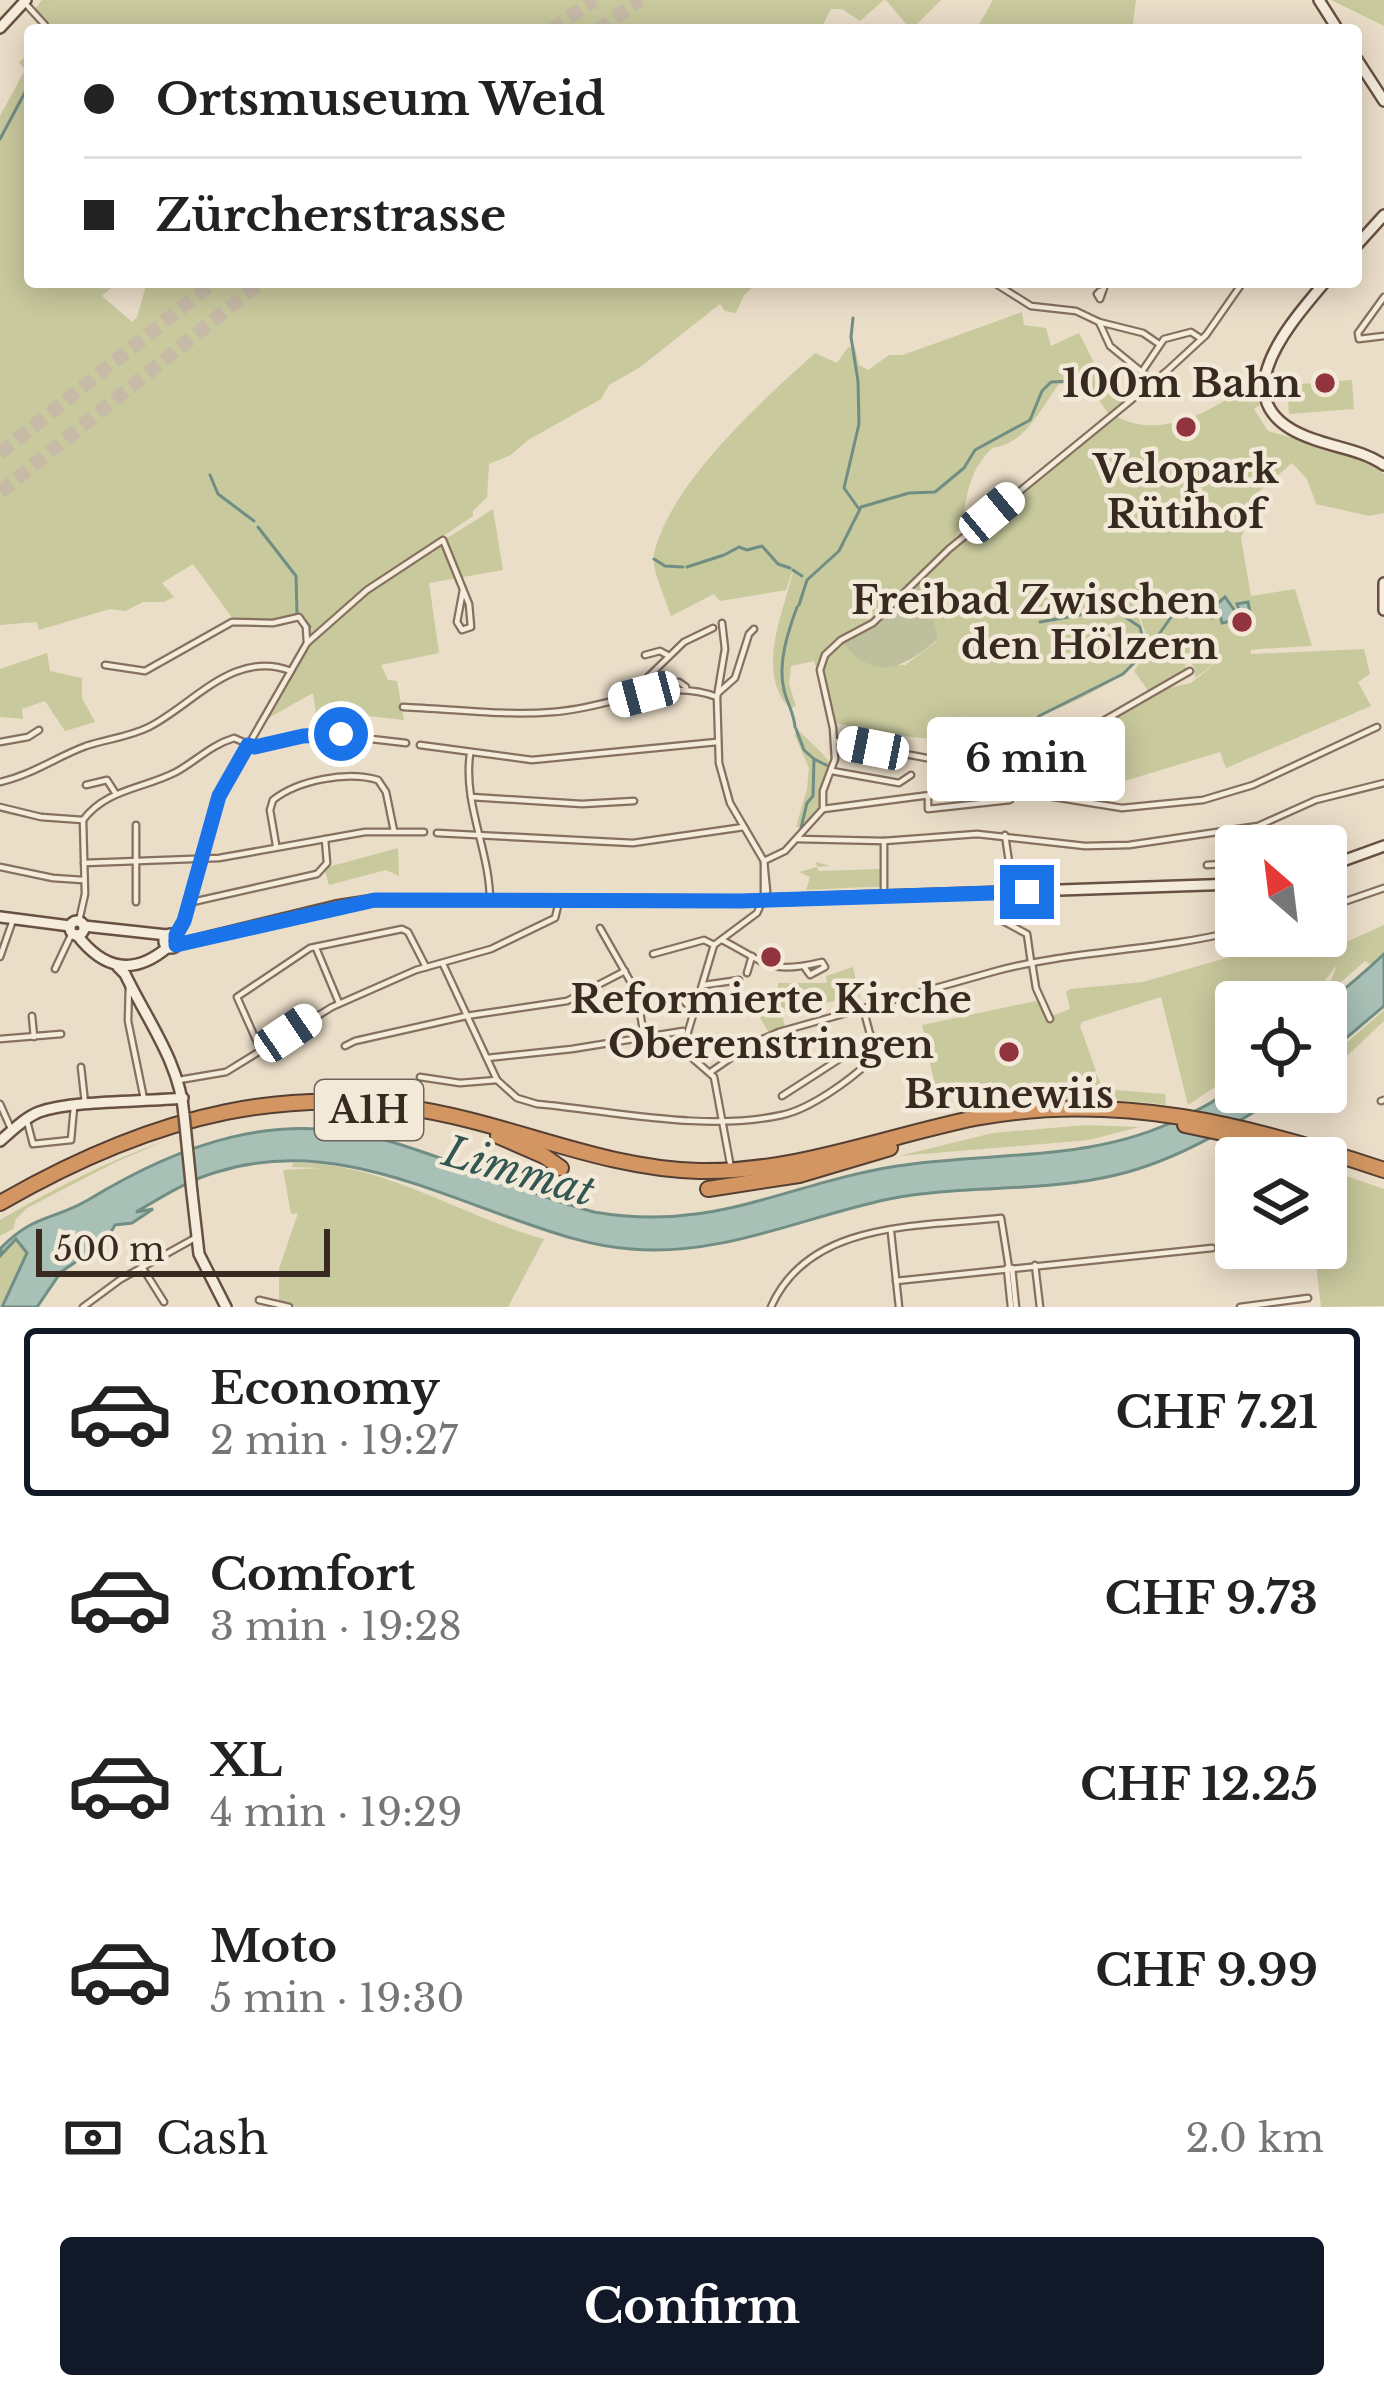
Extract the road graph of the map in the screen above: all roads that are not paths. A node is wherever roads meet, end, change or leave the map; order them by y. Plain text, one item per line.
1 (25, 1) edge
2 (0, 28) edge
3 (1362, 67) edge
4 (1384, 101) edge
5 (1384, 215) edge
6 (1362, 238) edge
7 (1002, 288) edge
8 (1102, 288) edge
9 (1239, 288) edge
10 (1320, 288) edge
11 (1100, 291) dead end
12 (1384, 298) edge
13 (1099, 322) junction
14 (1384, 336) edge
15 (1200, 338) junction
16 (1159, 344) junction
17 (1143, 370) junction
18 (1154, 382) junction
19 (1384, 465) edge
20 (1384, 583) edge
21 (463, 590) junction
22 (1384, 610) edge
23 (722, 623) dead end
24 (713, 628) dead end
25 (754, 629) dead end
26 (307, 643) junction
27 (646, 655) dead end
28 (669, 656) junction
29 (105, 664) dead end
30 (291, 671) junction
31 (1190, 671) dead end
32 (686, 687) junction
33 (717, 695) junction
34 (403, 707) dead end
35 (1377, 727) dead end
36 (39, 730) dead end
37 (835, 741) junction
38 (0, 742) edge
39 (718, 742) junction
40 (406, 743) dead end
41 (248, 745) junction
42 (420, 746) dead end
43 (470, 754) junction
44 (832, 771) junction
45 (911, 775) dead end
46 (0, 782) edge
47 (1384, 783) edge
48 (86, 785) dead end
49 (997, 787) junction
50 (1013, 790) junction
51 (116, 794) junction
52 (932, 796) junction
53 (471, 797) junction
54 (634, 801) dead end
55 (0, 807) edge
56 (823, 809) junction
57 (83, 820) junction
58 (136, 825) dead end
59 (744, 827) junction
60 (394, 831) junction
61 (424, 832) dead end
62 (437, 833) dead end
63 (480, 836) junction
64 (1005, 836) junction
65 (325, 839) junction
66 (797, 839) junction
67 (884, 841) junction
68 (1384, 845) edge
69 (276, 847) junction
70 (1347, 859) edge
71 (200, 860) junction
72 (137, 861) junction
73 (764, 861) junction
74 (84, 862) junction
75 (1207, 865) dead end
76 (1215, 865) edge
77 (0, 867) edge
78 (85, 880) junction
79 (1215, 884) edge
80 (1384, 889) edge
81 (1009, 892) junction
82 (765, 896) junction
83 (884, 896) junction
84 (490, 901) junction
85 (741, 901) junction
86 (1347, 901) edge
87 (136, 902) dead end
88 (559, 902) junction
89 (188, 903) junction
90 (748, 916) junction
91 (0, 919) edge
92 (13, 920) junction
93 (78, 928) junction
94 (600, 928) dead end
95 (1215, 936) edge
96 (173, 938) junction
97 (198, 938) junction
98 (722, 940) junction
99 (714, 945) junction
100 (316, 947) junction
101 (653, 954) dead end
102 (752, 956) junction
103 (0, 957) edge
104 (1032, 962) junction
105 (442, 964) junction
106 (426, 968) junction
107 (805, 968) dead end
108 (55, 970) dead end
109 (625, 971) junction
110 (747, 973) dead end
111 (128, 975) junction
112 (740, 980) dead end
113 (704, 985) junction
114 (669, 999) dead end
115 (339, 1004) junction
116 (863, 1008) junction
117 (694, 1011) junction
118 (32, 1016) dead end
119 (466, 1016) junction
120 (1050, 1019) dead end
121 (686, 1030) junction
122 (61, 1034) dead end
123 (34, 1036) junction
124 (644, 1036) junction
125 (872, 1038) junction
126 (0, 1039) edge
127 (345, 1046) dead end
128 (262, 1051) junction
129 (487, 1058) junction
130 (81, 1067) dead end
131 (712, 1071) junction
132 (420, 1077) dead end
133 (179, 1080) junction
134 (497, 1080) junction
135 (782, 1096) dead end
136 (183, 1098) junction
137 (144, 1099) junction
138 (0, 1104) edge
139 (80, 1107) junction
140 (1149, 1115) junction
141 (27, 1119) junction
142 (720, 1121) junction
143 (12, 1131) junction
144 (498, 1136) junction
145 (1245, 1137) edge
146 (0, 1141) edge
147 (906, 1143) junction
148 (730, 1163) dead end
149 (1347, 1167) edge
150 (561, 1168) dead end
151 (1384, 1170) edge
152 (1384, 1179) edge
153 (709, 1190) dead end
154 (0, 1203) edge
155 (0, 1213) edge
156 (891, 1232) junction
157 (195, 1238) junction
158 (1213, 1248) dead end
159 (1035, 1265) junction
160 (142, 1267) junction
161 (1009, 1268) junction
162 (896, 1282) junction
163 (1308, 1298) dead end
164 (259, 1300) dead end
165 (164, 1302) dead end
166 (83, 1307) edge
167 (226, 1307) edge
168 (290, 1307) edge
169 (771, 1307) edge
170 (899, 1307) edge
171 (1014, 1307) edge
172 (1040, 1307) edge
173 (1240, 1307) edge

1 - 2 main road
3 - 4 main road
5 - 6 main road
7 - 13 street
8 - 11 street
9 - 15 street
10 - 19 main road
12 - 14 street
13 - 16 street
13 - 17 street
15 - 16 street
15 - 18 street
16 - 17 street
17 - 18 street
18 - 37 street
20 - 22 main road
21 - 21 street
21 - 26 street
23 - 33 street
24 - 28 street
25 - 33 street
26 - 29 street
26 - 30 street
27 - 28 street
28 - 32 street
30 - 41 street
30 - 46 street
31 - 49 street
32 - 33 street
32 - 34 street
33 - 39 street
35 - 50 street
36 - 38 street
37 - 44 street
37 - 52 street
39 - 43 street
39 - 59 street
40 - 41 street
41 - 51 street
41 - 71 street
42 - 43 street
43 - 53 street
44 - 45 street
44 - 56 street
47 - 64 street
48 - 51 street
49 - 50 street
49 - 52 street
50 - 52 street
51 - 57 street
52 - 56 street
53 - 54 street
53 - 63 street
55 - 57 street
56 - 66 street
57 - 74 street
58 - 72 street
59 - 63 street
59 - 73 street
60 - 61 street
60 - 65 street
60 - 69 street
62 - 63 street
63 - 84 street
64 - 67 street
64 - 81 street
65 - 69 street
65 - 89 street
66 - 67 street
66 - 73 street
67 - 83 street
68 - 70 main road
69 - 71 street
71 - 72 street
71 - 89 street
72 - 74 street
72 - 87 street
73 - 82 street
74 - 78 street
75 - 76 street
77 - 78 street
78 - 93 street
79 - 81 main road
80 - 86 street
81 - 83 main road
81 - 104 street
82 - 83 main road
82 - 85 main road
82 - 90 street
84 - 88 main road
84 - 97 main road
85 - 88 main road
85 - 90 street
88 - 105 street
89 - 96 street
90 - 98 street
91 - 92 main road
92 - 93 main road
92 - 103 street
93 - 96 main road
93 - 108 street
93 - 111 main road
94 - 109 street
95 - 104 street
96 - 97 main road
96 - 97 street
96 - 111 main road
98 - 99 street
98 - 102 street
99 - 101 street
99 - 113 street
100 - 106 street
100 - 115 street
100 - 128 street
102 - 107 street
102 - 110 street
104 - 116 street
104 - 120 street
105 - 106 street
105 - 119 street
106 - 115 street
109 - 119 street
109 - 124 street
111 - 133 main road
111 - 137 street
112 - 113 street
113 - 117 street
114 - 117 street
115 - 128 street
116 - 125 street
116 - 131 street
117 - 121 street
118 - 123 street
119 - 127 street
119 - 129 street
121 - 124 street
121 - 131 street
122 - 123 street
123 - 126 street
124 - 129 street
125 - 135 street
125 - 142 street
128 - 133 street
129 - 134 street
130 - 139 street
131 - 142 street
132 - 134 street
133 - 136 main road
134 - 142 street
136 - 137 main road
136 - 157 main road, bridge
137 - 139 main road
138 - 143 street
139 - 141 main road
139 - 141 street
140 - 145 highway, A1H
140 - 147 highway, A1H
140 - 151 highway, A1H
140 - 154 highway, A1H
141 - 143 main road
142 - 148 street
143 - 146 main road
144 - 147 highway, A1H
144 - 150 highway
144 - 155 highway, A1H
147 - 153 highway
149 - 152 highway, A1H
156 - 161 street
156 - 162 street
156 - 169 street
157 - 160 street
157 - 167 main road
158 - 159 street
159 - 161 street
159 - 172 street
160 - 165 street
160 - 166 street
161 - 162 street
161 - 171 street
162 - 170 street
163 - 173 street
164 - 168 street

